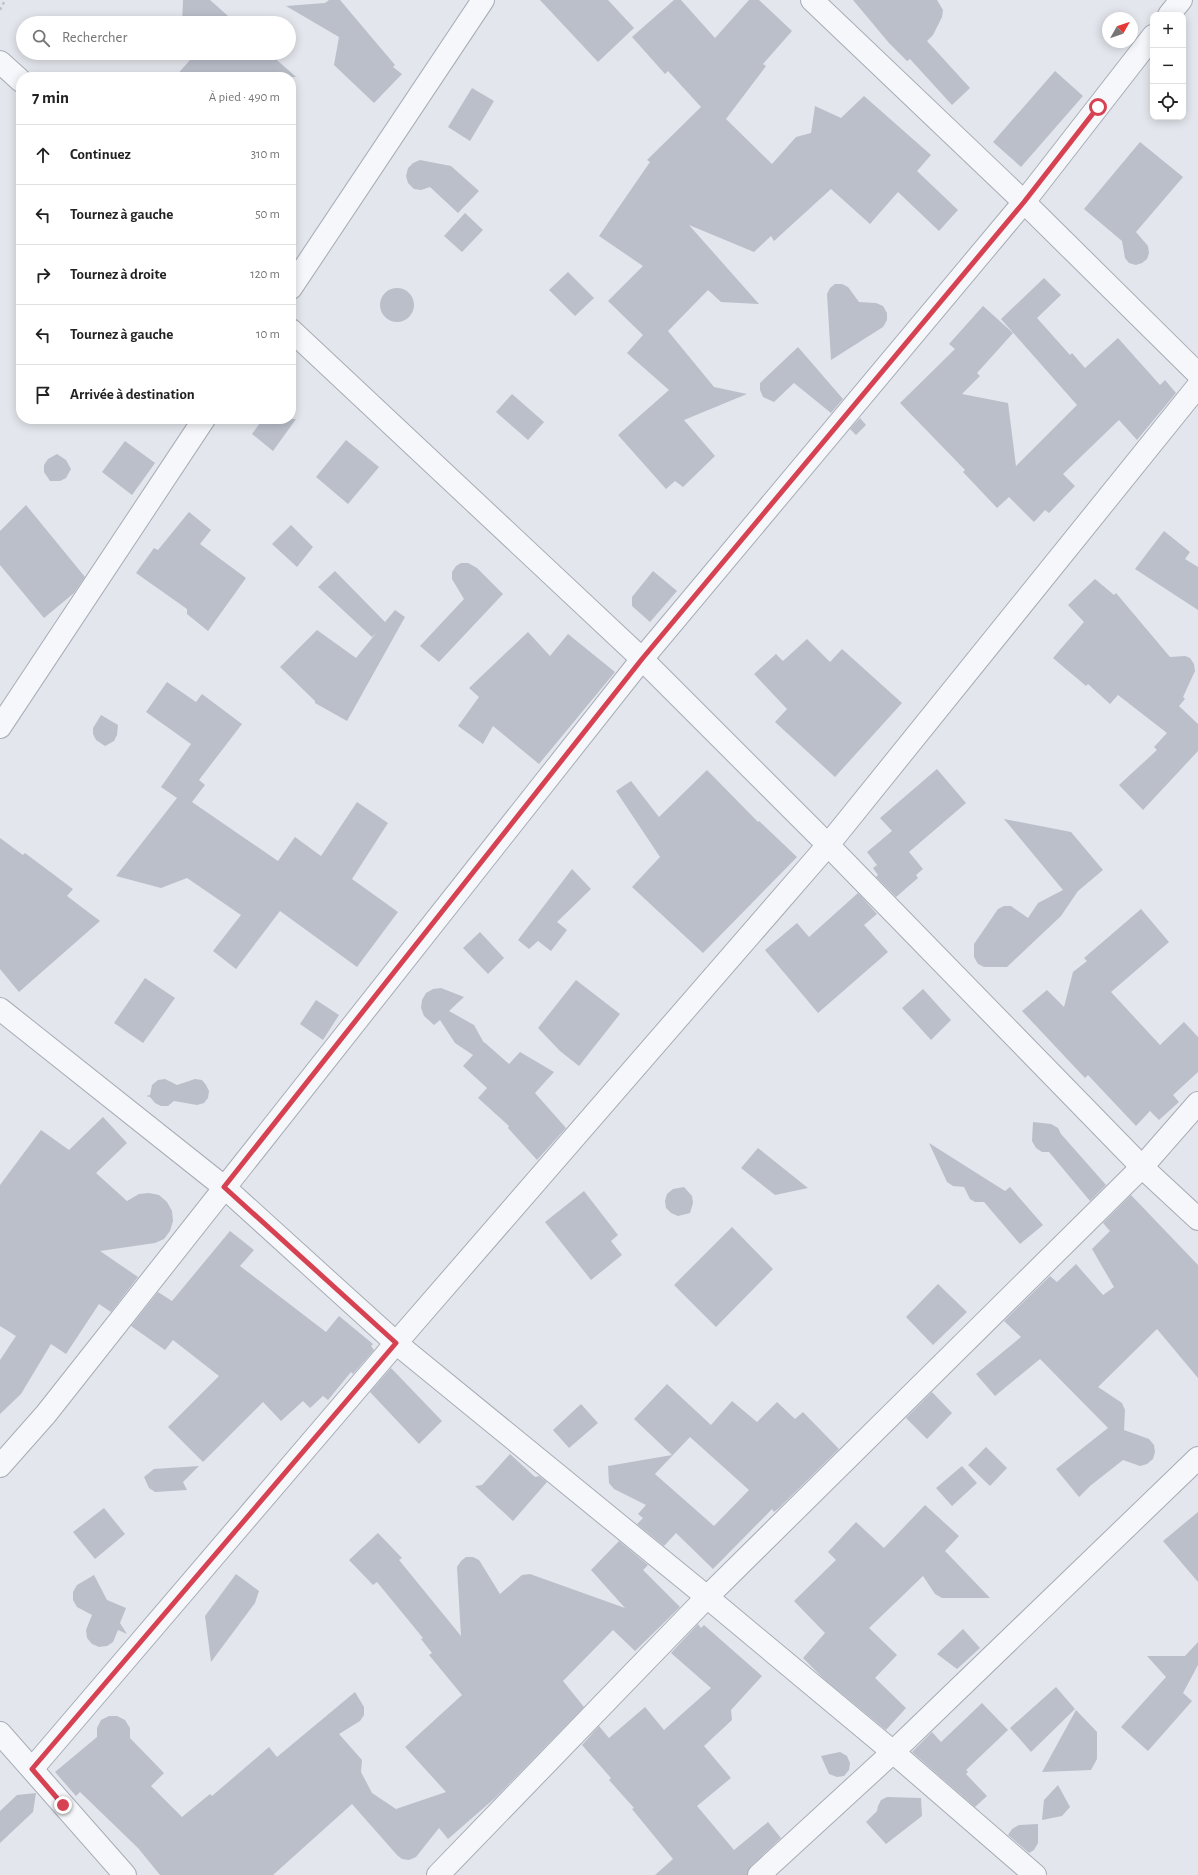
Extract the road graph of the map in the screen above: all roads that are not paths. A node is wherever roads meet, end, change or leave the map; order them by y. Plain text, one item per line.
1 (483, 0) edge
2 (812, 0) edge
3 (1181, 0) edge
4 (1171, 12) edge
5 (1150, 40) edge
6 (0, 62) edge
7 (16, 76) edge
8 (1024, 202) junction
9 (296, 280) edge
10 (296, 335) edge
11 (1198, 374) edge
12 (1198, 386) edge
13 (201, 424) edge
14 (642, 659) junction
15 (0, 727) edge
16 (828, 845) junction
17 (0, 1009) edge
18 (1198, 1103) edge
19 (1142, 1168) junction
20 (224, 1187) junction
21 (1198, 1219) edge
22 (396, 1343) junction
23 (1198, 1458) edge
24 (0, 1466) edge
25 (707, 1596) junction
26 (0, 1733) edge
27 (894, 1752) junction
28 (32, 1769) junction
29 (125, 1875) edge
30 (438, 1875) edge
31 (759, 1875) edge
32 (1035, 1875) edge

1 - 9 street
2 - 8 street
3 - 4 street
5 - 8 street
6 - 7 street
8 - 11 street
8 - 14 street
10 - 14 street
12 - 16 street
13 - 15 street
14 - 16 street
14 - 20 street
16 - 19 street
16 - 22 street
17 - 20 street
18 - 19 street
19 - 21 street
19 - 25 street
20 - 22 street
20 - 24 street
22 - 25 street
22 - 28 street
23 - 27 street
25 - 27 street
25 - 30 street
26 - 28 street
27 - 31 street
27 - 32 street
28 - 29 street

